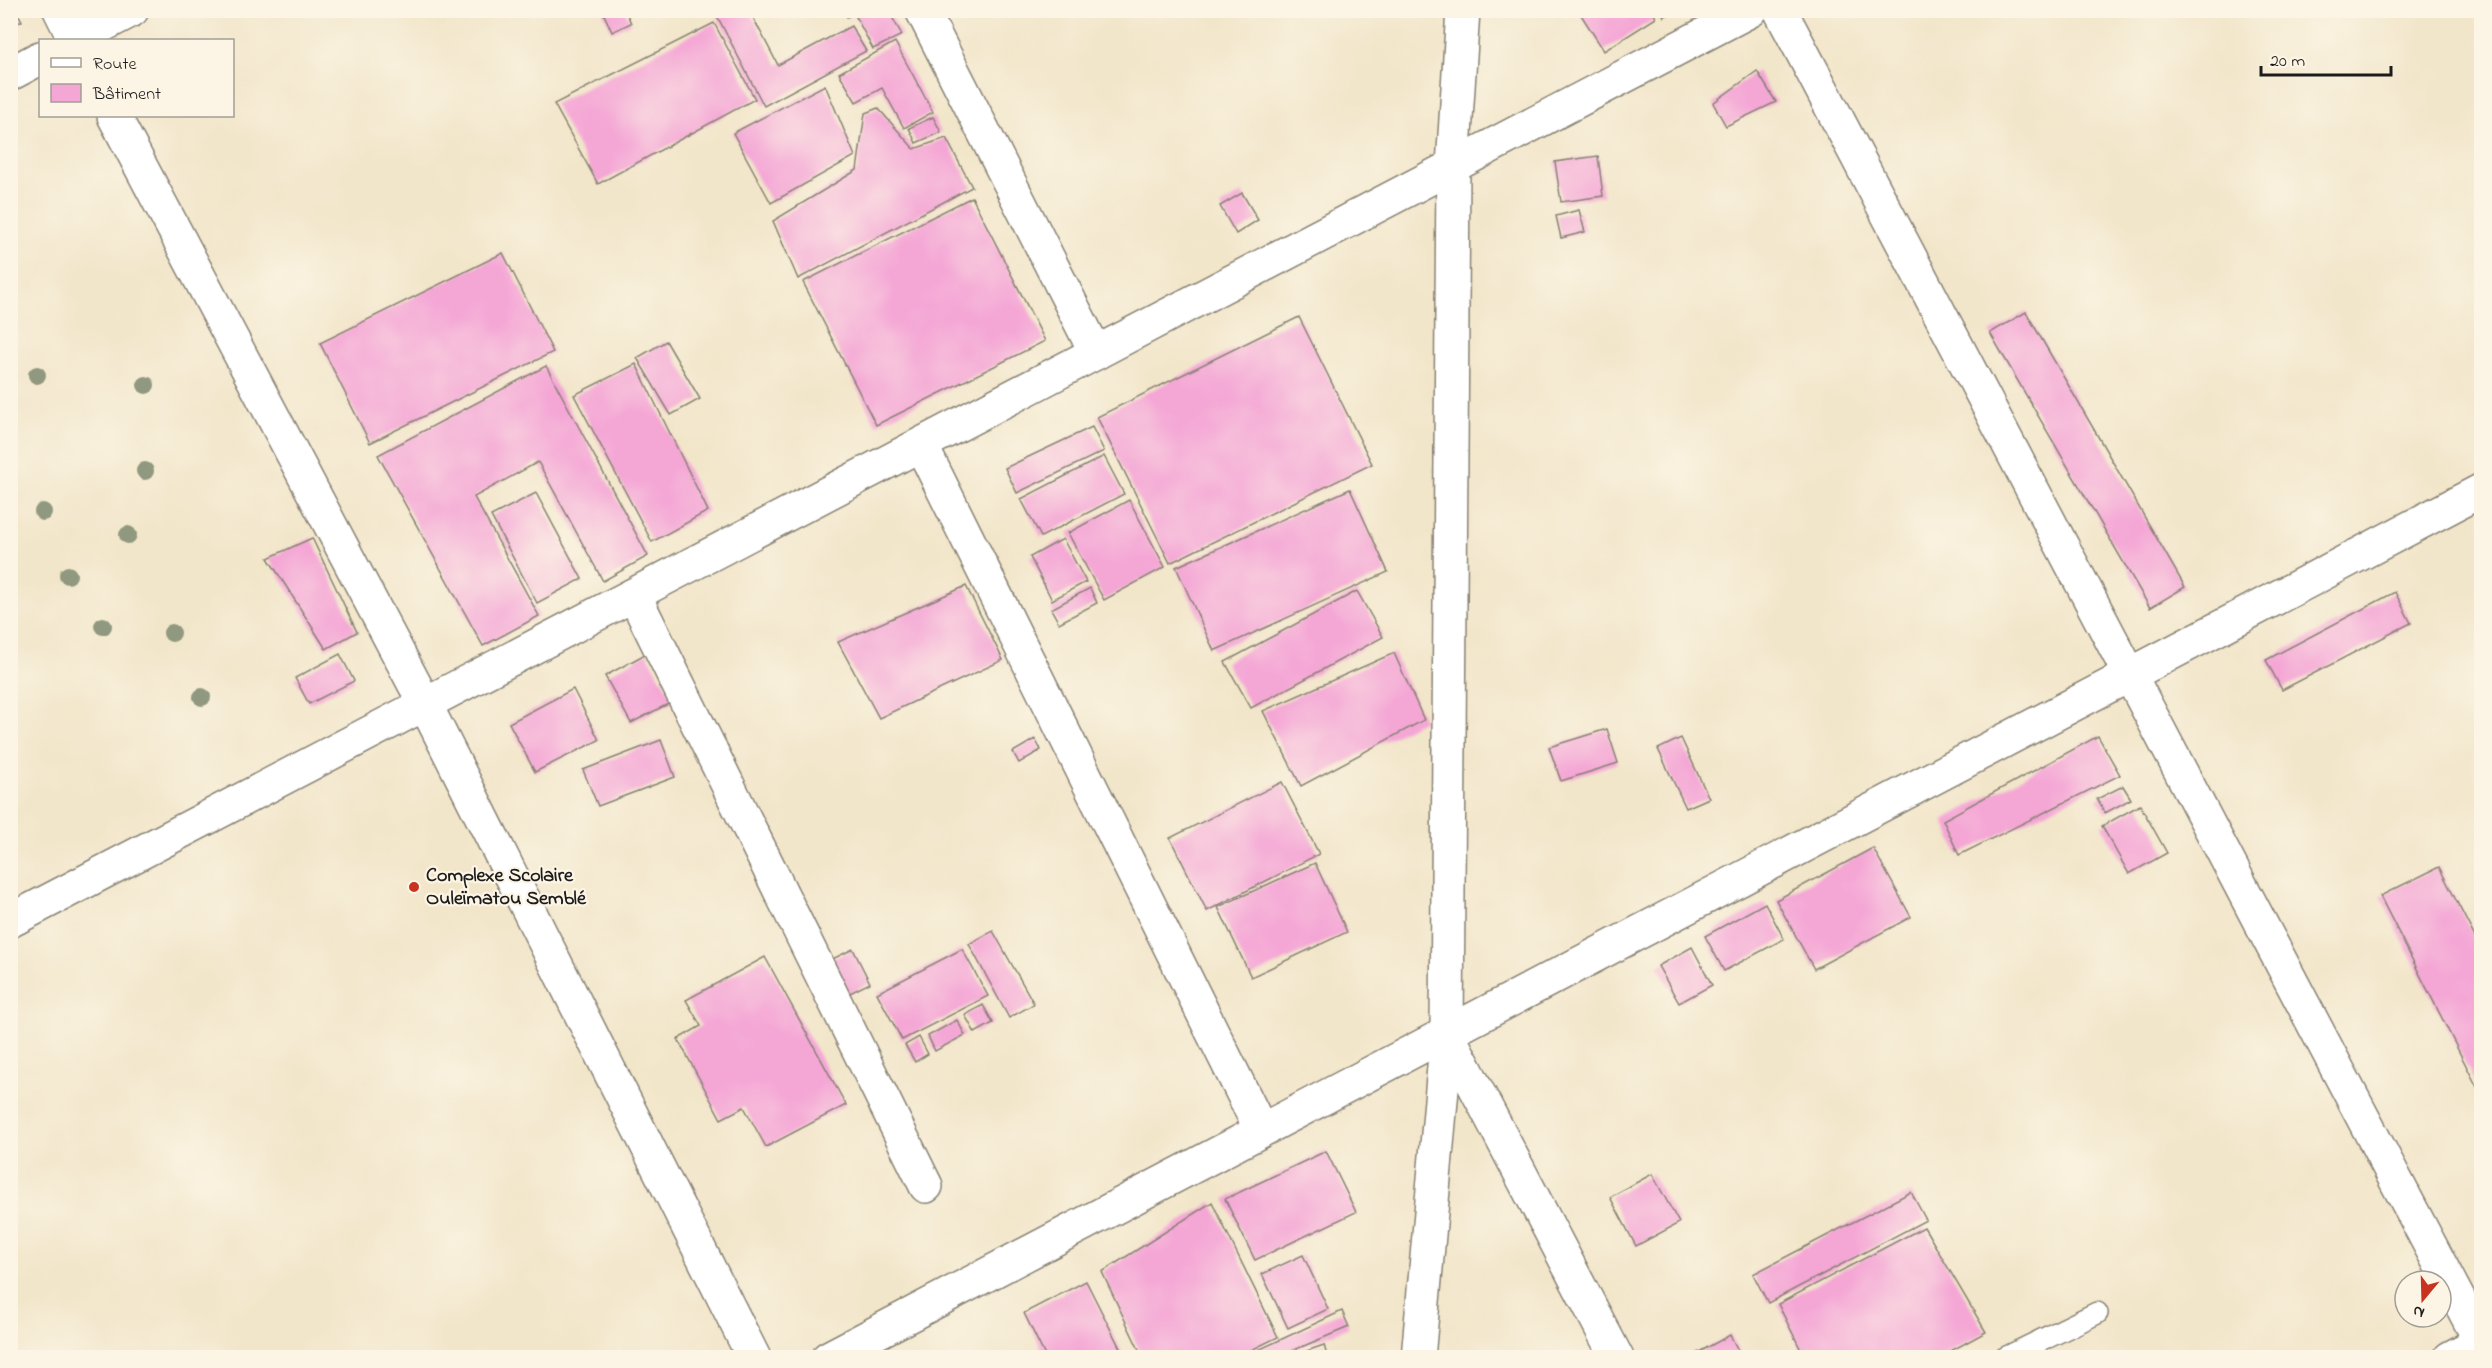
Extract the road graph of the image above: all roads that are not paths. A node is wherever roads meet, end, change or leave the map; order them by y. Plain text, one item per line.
1 (60, 10) edge
2 (132, 10) edge
3 (922, 10) edge
4 (1463, 10) edge
5 (1750, 10) edge
6 (1780, 10) edge
7 (74, 39) edge
8 (76, 39) edge
9 (39, 59) edge
10 (10, 74) edge
11 (115, 117) edge
12 (1453, 166) junction
13 (1096, 353) junction
14 (921, 445) junction
15 (2481, 490) edge
16 (634, 595) junction
17 (2129, 675) junction
18 (425, 704) junction
19 (10, 921) edge
20 (1447, 1033) junction
21 (1261, 1130) junction
22 (926, 1186) dead end
23 (2097, 1313) dead end
24 (2481, 1342) edge
25 (754, 1358) edge
26 (828, 1358) edge
27 (1418, 1358) edge
28 (1617, 1358) edge
29 (2005, 1358) edge
30 (2450, 1358) edge

1 - 7 street
2 - 8 street
3 - 13 street
4 - 12 street
5 - 12 street
6 - 17 street
9 - 10 street
11 - 18 street
12 - 13 street
12 - 20 street
13 - 14 street
14 - 16 street
14 - 21 street
15 - 17 street
16 - 18 street
16 - 22 street
17 - 20 street
17 - 24 street
18 - 19 street
18 - 25 street
20 - 21 street
20 - 27 street
20 - 28 street
21 - 26 street
23 - 29 lane
24 - 30 street

